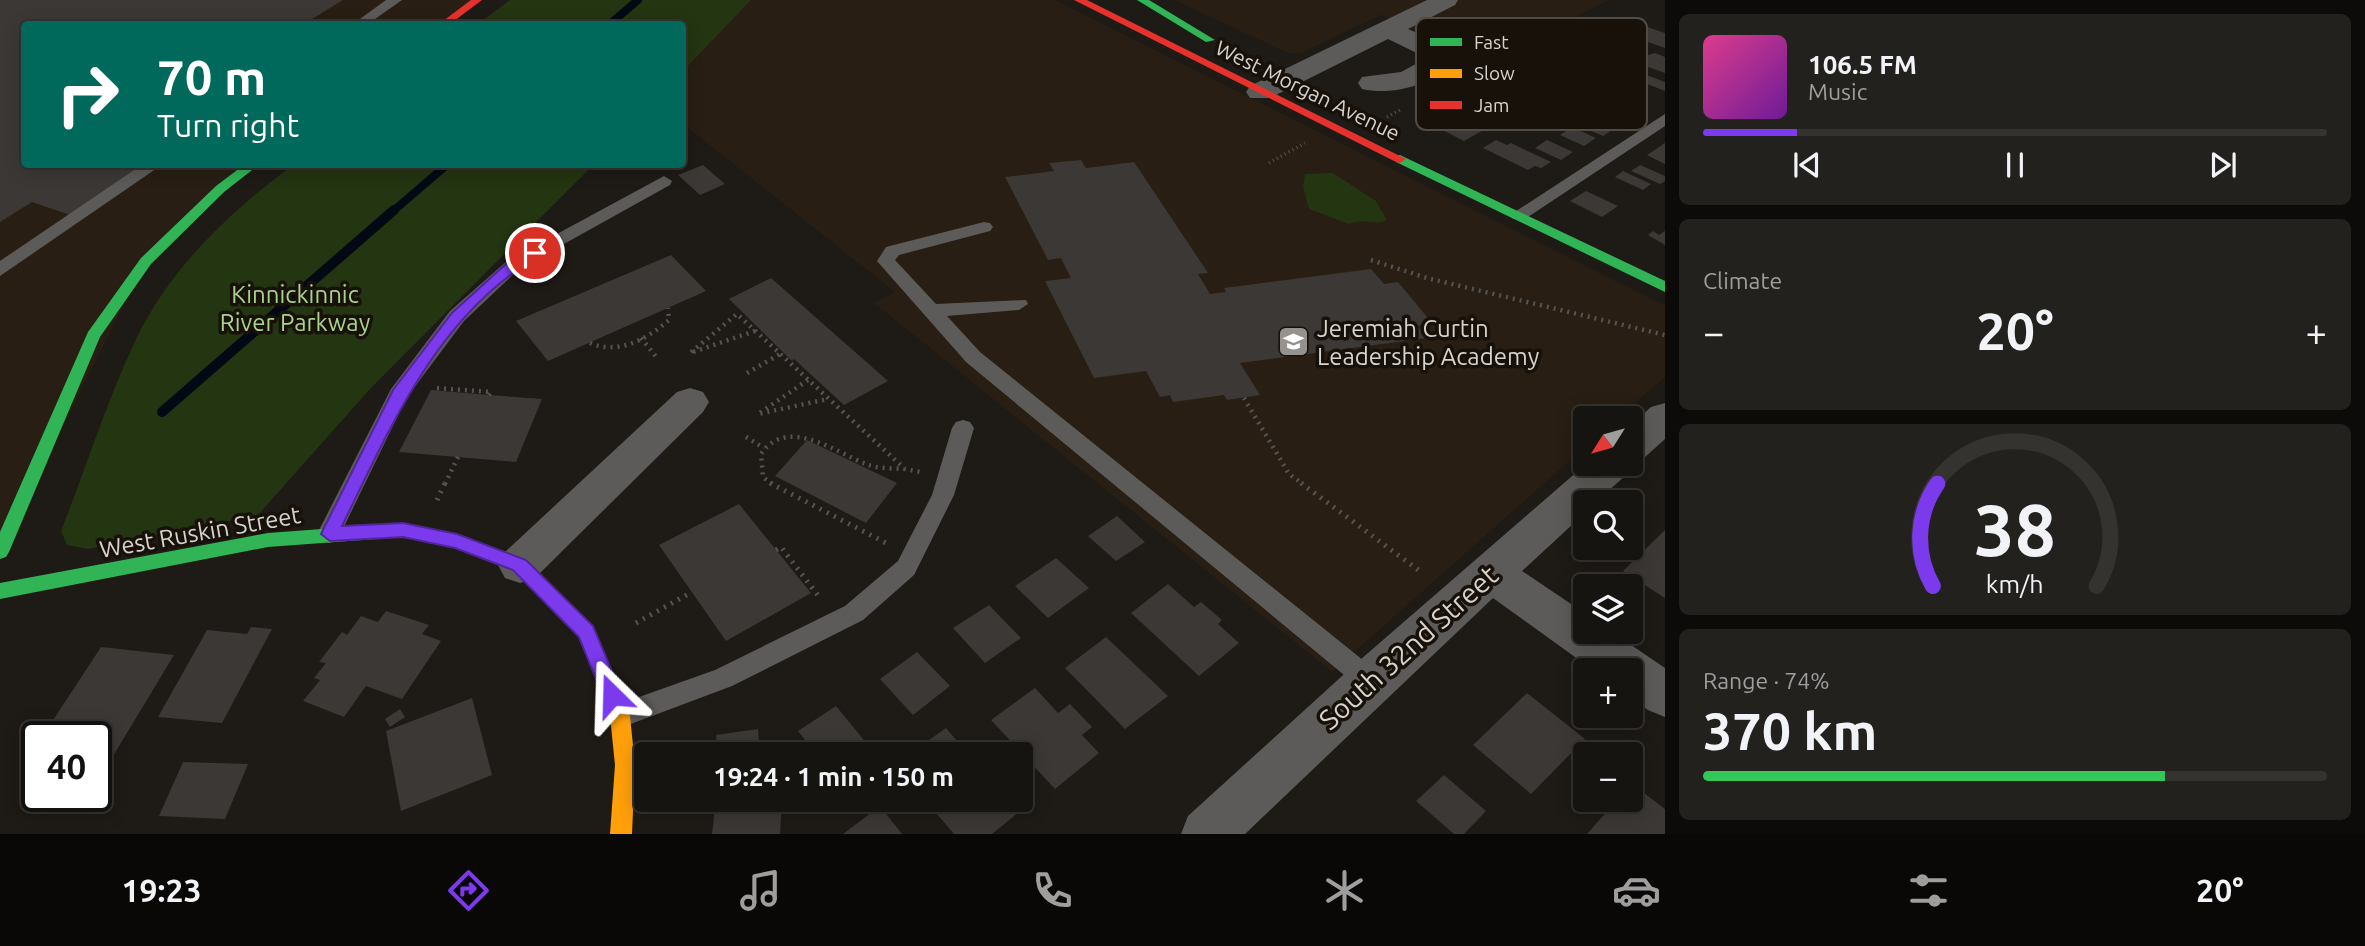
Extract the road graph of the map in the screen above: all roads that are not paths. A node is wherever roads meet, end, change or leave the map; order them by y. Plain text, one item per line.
1 (396, 0) edge
2 (477, 0) edge
3 (1079, 0) edge
4 (1142, 0) edge
5 (1446, 0) edge
6 (364, 21) edge
7 (448, 21) edge
8 (1387, 29) junction
9 (1416, 42) edge
10 (1223, 47) dead end
11 (1416, 76) edge
12 (1270, 82) junction
13 (1372, 83) dead end
14 (1665, 119) edge
15 (149, 168) edge
16 (249, 168) edge
17 (664, 181) dead end
18 (1519, 215) junction
19 (984, 227) dead end
20 (0, 270) edge
21 (1665, 288) edge
22 (1019, 304) dead end
23 (932, 311) junction
24 (690, 402) dead end
25 (1665, 417) edge
26 (963, 428) dead end
27 (1643, 436) edge
28 (1598, 476) edge
29 (330, 534) junction
30 (0, 552) edge
31 (520, 565) junction
32 (1490, 572) junction
33 (0, 591) edge
34 (1612, 658) edge
35 (1643, 679) edge
36 (1370, 681) junction
37 (1665, 695) edge
38 (620, 716) junction
39 (621, 834) edge
40 (1207, 834) edge

1 - 6 lane
2 - 7 street
3 - 12 street, West Morgan Avenue
4 - 10 street, West Morgan Avenue
5 - 8 street
8 - 9 street
8 - 12 street
11 - 13 street
12 - 18 street, West Morgan Avenue
12 - 18 street, West Morgan Avenue
14 - 18 lane
15 - 20 lane
16 - 30 street
17 - 29 lane
18 - 21 street, West Morgan Avenue
19 - 23 lane
22 - 23 lane
23 - 36 lane
24 - 31 street
25 - 27 street
26 - 38 lane
28 - 32 street, South 32nd Street
29 - 31 street, West Ruskin Street
29 - 33 street, West Ruskin Street
31 - 38 street, West Ruskin Street
32 - 34 street
32 - 36 street, South 32nd Street
35 - 37 street
36 - 40 street, South 32nd Street
38 - 39 street, West Ruskin Street

